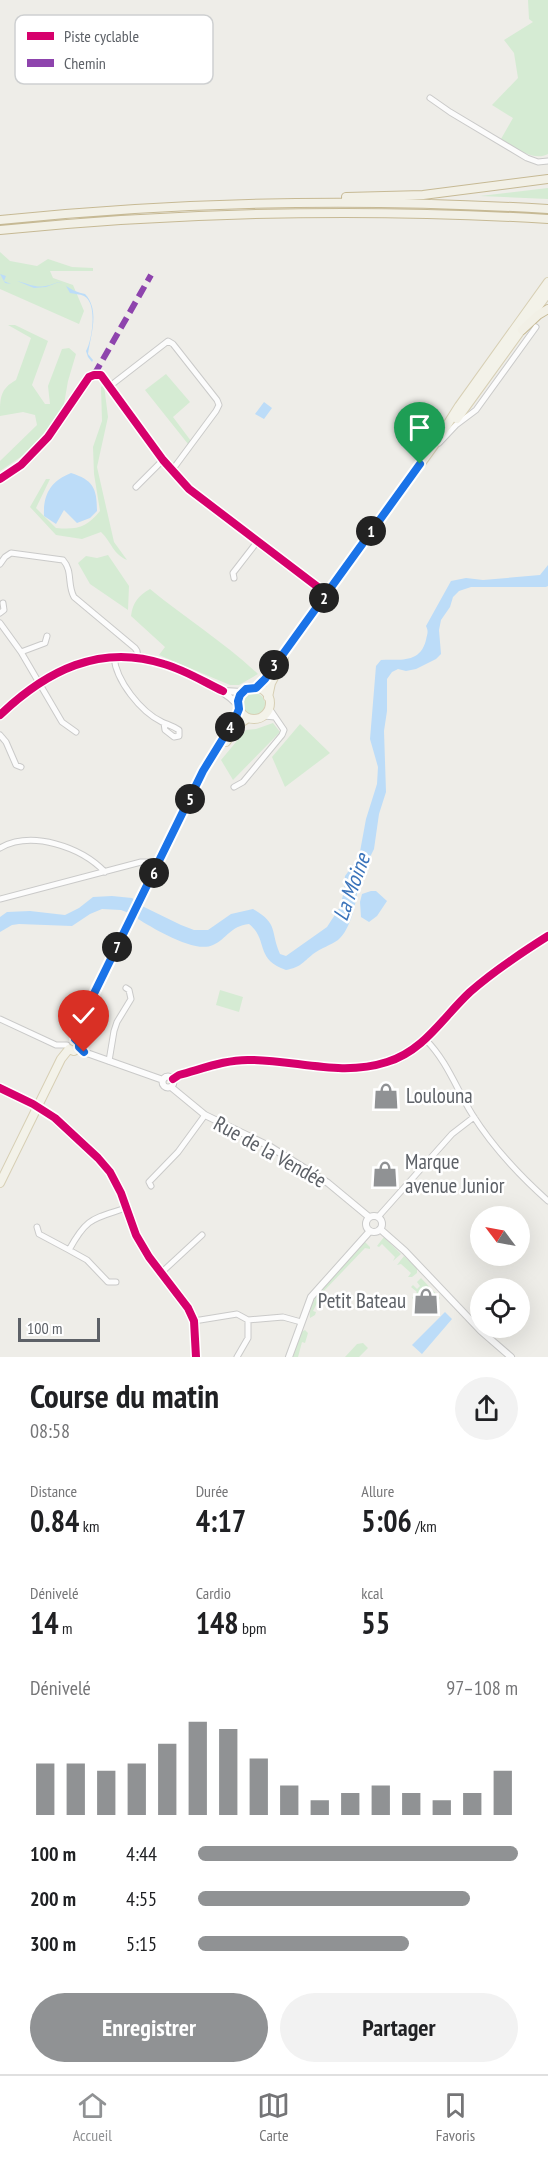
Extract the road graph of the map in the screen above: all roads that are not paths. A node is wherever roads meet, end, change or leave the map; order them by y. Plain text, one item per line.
1 (430, 98) dead end
2 (548, 161) edge
3 (548, 179) edge
4 (311, 203) junction
5 (548, 209) edge
6 (548, 219) edge
7 (0, 220) edge
8 (0, 230) edge
9 (548, 282) edge
10 (548, 292) edge
11 (548, 309) edge
12 (536, 327) dead end
13 (522, 330) junction
14 (494, 356) junction
15 (111, 386) junction
16 (468, 412) junction
17 (435, 444) junction
18 (163, 460) junction
19 (420, 464) junction
20 (173, 469) junction
21 (0, 479) edge
22 (136, 487) dead end
23 (257, 542) junction
24 (0, 564) edge
25 (234, 578) dead end
26 (327, 594) junction
27 (3, 603) dead end
28 (0, 613) edge
29 (0, 623) edge
30 (299, 632) junction
31 (47, 636) dead end
32 (21, 652) junction
33 (114, 657) junction
34 (138, 658) junction
35 (39, 682) junction
36 (256, 688) junction
37 (223, 691) junction
38 (242, 693) junction
39 (268, 697) junction
40 (238, 707) junction
41 (266, 712) junction
42 (0, 715) edge
43 (248, 718) junction
44 (164, 723) dead end
45 (76, 732) dead end
46 (0, 735) edge
47 (21, 767) dead end
48 (197, 785) junction
49 (234, 787) dead end
50 (0, 848) edge
51 (158, 864) junction
52 (105, 872) junction
53 (0, 899) edge
54 (548, 936) edge
55 (126, 988) dead end
56 (0, 1019) edge
57 (426, 1040) junction
58 (73, 1045) junction
59 (110, 1061) junction
60 (173, 1079) junction
61 (163, 1080) junction
62 (171, 1087) junction
63 (0, 1088) edge
64 (38, 1106) junction
65 (205, 1115) junction
66 (474, 1117) junction
67 (0, 1183) edge
68 (151, 1186) dead end
69 (548, 1201) edge
70 (126, 1208) junction
71 (369, 1217) junction
72 (378, 1217) junction
73 (37, 1227) dead end
74 (380, 1229) junction
75 (370, 1231) junction
76 (202, 1235) dead end
77 (69, 1250) junction
78 (162, 1272) junction
79 (116, 1282) dead end
80 (249, 1320) junction
81 (194, 1321) junction
82 (301, 1322) junction
83 (196, 1357) edge
84 (237, 1357) edge
85 (289, 1357) edge
86 (511, 1357) edge

1 - 2 street
3 - 4 highway
4 - 5 highway
4 - 7 highway
6 - 8 highway
9 - 14 main road
10 - 13 main road
11 - 13 highway
12 - 16 street
13 - 16 main road
14 - 16 main road
14 - 17 main road
15 - 18 street
15 - 20 street
15 - 21 street
16 - 17 main road
16 - 19 street
17 - 19 main road
18 - 20 street
18 - 22 street
19 - 26 main road
20 - 23 street
23 - 25 street
23 - 26 street
24 - 34 street
26 - 30 main road
27 - 28 street
29 - 32 street
30 - 36 main road
30 - 39 main road
31 - 32 street
32 - 35 street
33 - 34 street
33 - 35 street
33 - 44 street
34 - 37 street
35 - 42 street
35 - 45 street
36 - 38 main road
36 - 39 main road
37 - 38 street
37 - 40 street
38 - 40 main road
39 - 41 main road
40 - 43 main road
40 - 48 main road
41 - 43 main road
41 - 49 street
43 - 48 main road
46 - 47 street
48 - 51 main road
50 - 52 street
51 - 52 street
51 - 58 main road
52 - 53 street
54 - 57 street
55 - 59 street
56 - 58 street
57 - 60 street
57 - 66 street
58 - 59 street
58 - 64 main road
59 - 61 street
60 - 61 street
60 - 62 street
61 - 62 street
62 - 65 street, Rue de la Vendée
63 - 64 street
64 - 67 main road
64 - 70 street
65 - 68 street
65 - 71 street, Rue de la Vendée
66 - 69 street
66 - 72 street
70 - 77 street
70 - 78 street
71 - 72 street
71 - 75 street
72 - 74 street
73 - 77 street
74 - 75 street
74 - 86 street
75 - 82 street
76 - 78 street
77 - 79 street
78 - 81 street
80 - 81 street
80 - 82 street
80 - 84 street
81 - 83 street
82 - 85 street

